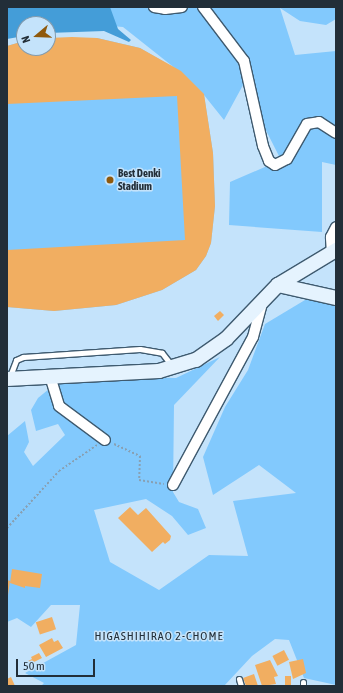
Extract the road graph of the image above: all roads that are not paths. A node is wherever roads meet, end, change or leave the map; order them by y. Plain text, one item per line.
1 (154, 7) edge
2 (182, 7) edge
3 (203, 7) edge
4 (336, 133) edge
5 (336, 227) edge
6 (334, 251) edge
7 (278, 285) junction
8 (336, 298) edge
9 (262, 302) junction
10 (174, 368) junction
11 (50, 376) junction
12 (8, 379) edge
13 (105, 440) road end
14 (173, 485) road end
15 (239, 679) dead end
16 (241, 686) edge

1 - 2 street
3 - 4 street
5 - 6 street
6 - 7 street
7 - 8 street
7 - 9 street
9 - 10 street
9 - 14 street
10 - 11 street
10 - 12 lane
11 - 12 street
11 - 13 street
15 - 16 lane

